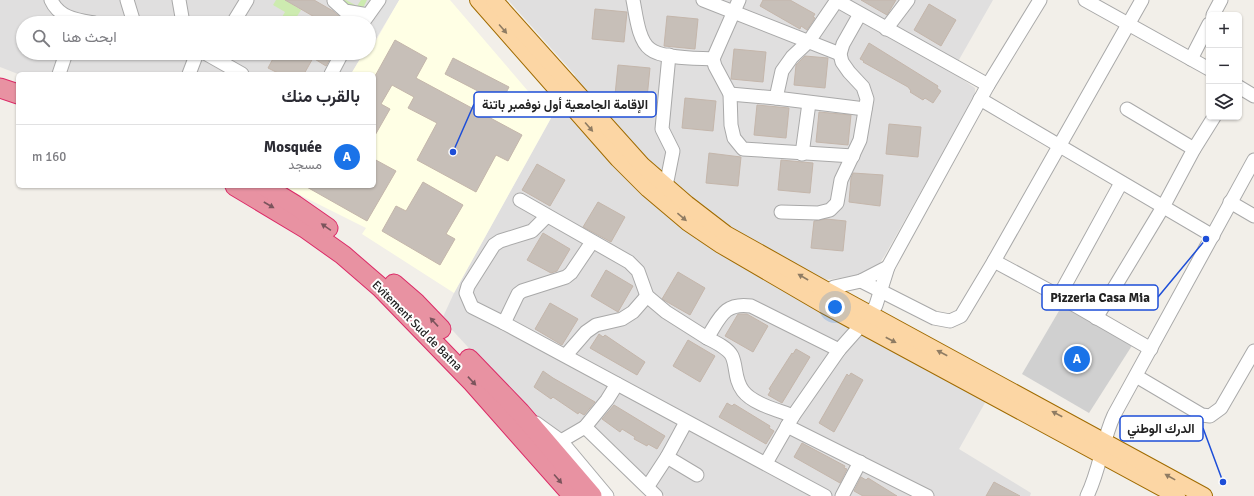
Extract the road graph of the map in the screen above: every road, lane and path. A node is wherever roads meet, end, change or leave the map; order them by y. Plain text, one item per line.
1 (51, 0) edge
2 (127, 0) edge
3 (179, 0) edge
4 (247, 0) edge
5 (379, 0) edge
6 (478, 0) edge
7 (494, 0) edge
8 (633, 0) edge
9 (703, 0) edge
10 (837, 0) edge
11 (908, 0) edge
12 (1040, 0) edge
13 (1085, 0) edge
14 (1142, 0) edge
15 (1221, 0) edge
16 (334, 1) edge
17 (737, 5) edge
18 (1215, 12) edge
19 (860, 14) junction
20 (66, 16) edge
21 (132, 16) edge
22 (182, 16) edge
23 (237, 16) edge
24 (358, 16) edge
25 (367, 16) edge
26 (1128, 25) junction
27 (886, 29) junction
28 (1206, 30) edge
29 (809, 41) junction
30 (840, 54) junction
31 (669, 55) junction
32 (714, 59) junction
33 (1191, 59) junction
34 (63, 60) edge
35 (194, 60) edge
36 (217, 60) edge
37 (338, 60) edge
38 (1206, 67) edge
39 (59, 72) edge
40 (190, 72) edge
41 (238, 72) edge
42 (332, 72) edge
43 (0, 76) edge
44 (16, 81) edge
45 (988, 85) junction
46 (0, 88) edge
47 (1242, 89) edge
48 (16, 93) edge
49 (730, 94) junction
50 (1254, 96) edge
51 (776, 98) junction
52 (980, 99) junction
53 (809, 103) junction
54 (865, 109) junction
55 (1127, 109) dead end
56 (1212, 120) edge
57 (1059, 146) junction
58 (1194, 149) junction
59 (802, 154) junction
60 (853, 156) junction
61 (1254, 160) edge
62 (1121, 183) junction
63 (666, 186) junction
64 (238, 188) edge
65 (267, 188) edge
66 (520, 200) dead end
67 (1230, 202) junction
68 (1163, 207) junction
69 (781, 212) dead end
70 (547, 216) junction
71 (1254, 216) edge
72 (1212, 236) junction
73 (592, 242) junction
74 (994, 261) junction
75 (888, 267) junction
76 (861, 281) junction
77 (880, 291) junction
78 (821, 295) junction
79 (648, 296) junction
80 (1059, 296) junction
81 (1096, 318) junction
82 (866, 320) junction
83 (504, 323) junction
84 (707, 338) junction
85 (1151, 349) junction
86 (839, 350) junction
87 (1254, 352) edge
88 (566, 355) junction
89 (1136, 376) junction
90 (617, 384) junction
91 (520, 412) junction
92 (790, 421) junction
93 (686, 422) junction
94 (585, 427) junction
95 (561, 441) junction
96 (1103, 448) junction
97 (667, 457) junction
98 (860, 462) junction
99 (766, 463) junction
100 (697, 475) dead end
101 (652, 491) edge
102 (823, 495) edge
103 (573, 496) edge
104 (592, 496) edge
105 (607, 496) edge
106 (842, 496) edge
107 (925, 496) edge
108 (1087, 496) edge
109 (1177, 496) edge
110 (1204, 496) edge

1 - 20 street
2 - 21 street
3 - 22 street
4 - 23 street
5 - 25 street
6 -> 78 main road
7 - 63 main road
8 - 31 street
9 - 17 street
10 - 19 street
10 - 29 street
11 - 27 street
12 - 45 street
13 - 26 street
14 - 26 street
15 - 18 street
16 - 24 street
17 - 29 street
17 - 32 street
19 - 27 street
19 - 30 street
26 - 33 street
26 - 57 street
27 - 45 street
28 - 33 street
29 - 30 street
29 - 51 street
30 - 54 street
31 - 32 street
31 - 63 street
32 - 49 street
33 - 38 street
34 - 39 street
35 - 40 street
36 - 41 street
37 - 42 street
43 - 44 highway
45 - 52 street
46 - 48 highway
47 - 50 street
49 - 51 street
49 - 59 street
51 - 53 street
52 - 57 street
52 - 75 street
53 - 54 street
53 - 59 street
54 - 60 street
55 - 58 street
56 - 58 street
57 - 62 street
57 - 74 street
58 - 68 street
59 - 60 street
60 - 69 street
61 - 67 street
62 - 68 street
62 - 80 street
78 -> 63 main road
64 -> 103 highway, Evitement Sud de Batna
91 -> 65 highway, Evitement Sud de Batna
66 - 70 street
67 - 71 street
67 - 72 street
68 - 72 street
68 - 81 street
70 - 73 street
70 - 83 street
72 - 85 street
73 - 79 street
73 - 83 street
74 - 77 street
74 - 80 street
75 - 76 street
75 - 77 street
76 - 77 street
76 - 78 street
77 - 82 street
78 - 82 main road
79 - 84 street
79 - 88 street
80 - 81 street
81 - 85 street
82 - 86 street
82 - 96 main road
83 - 88 street
84 - 86 street
84 - 92 street
85 - 89 street
86 - 92 street
87 - 89 street
88 - 90 street
89 - 96 street
90 - 93 street
90 - 94 street
91 - 95 street
91 - 104 highway, Evitement Sud de Batna
92 - 98 street
92 - 99 street
93 - 97 street
93 - 99 street
94 - 95 street
94 - 101 street
95 - 105 street
96 - 108 street
96 - 109 main road
110 -> 96 main road
97 - 100 street
97 - 101 street
98 - 106 street
98 - 107 street
99 - 102 street

